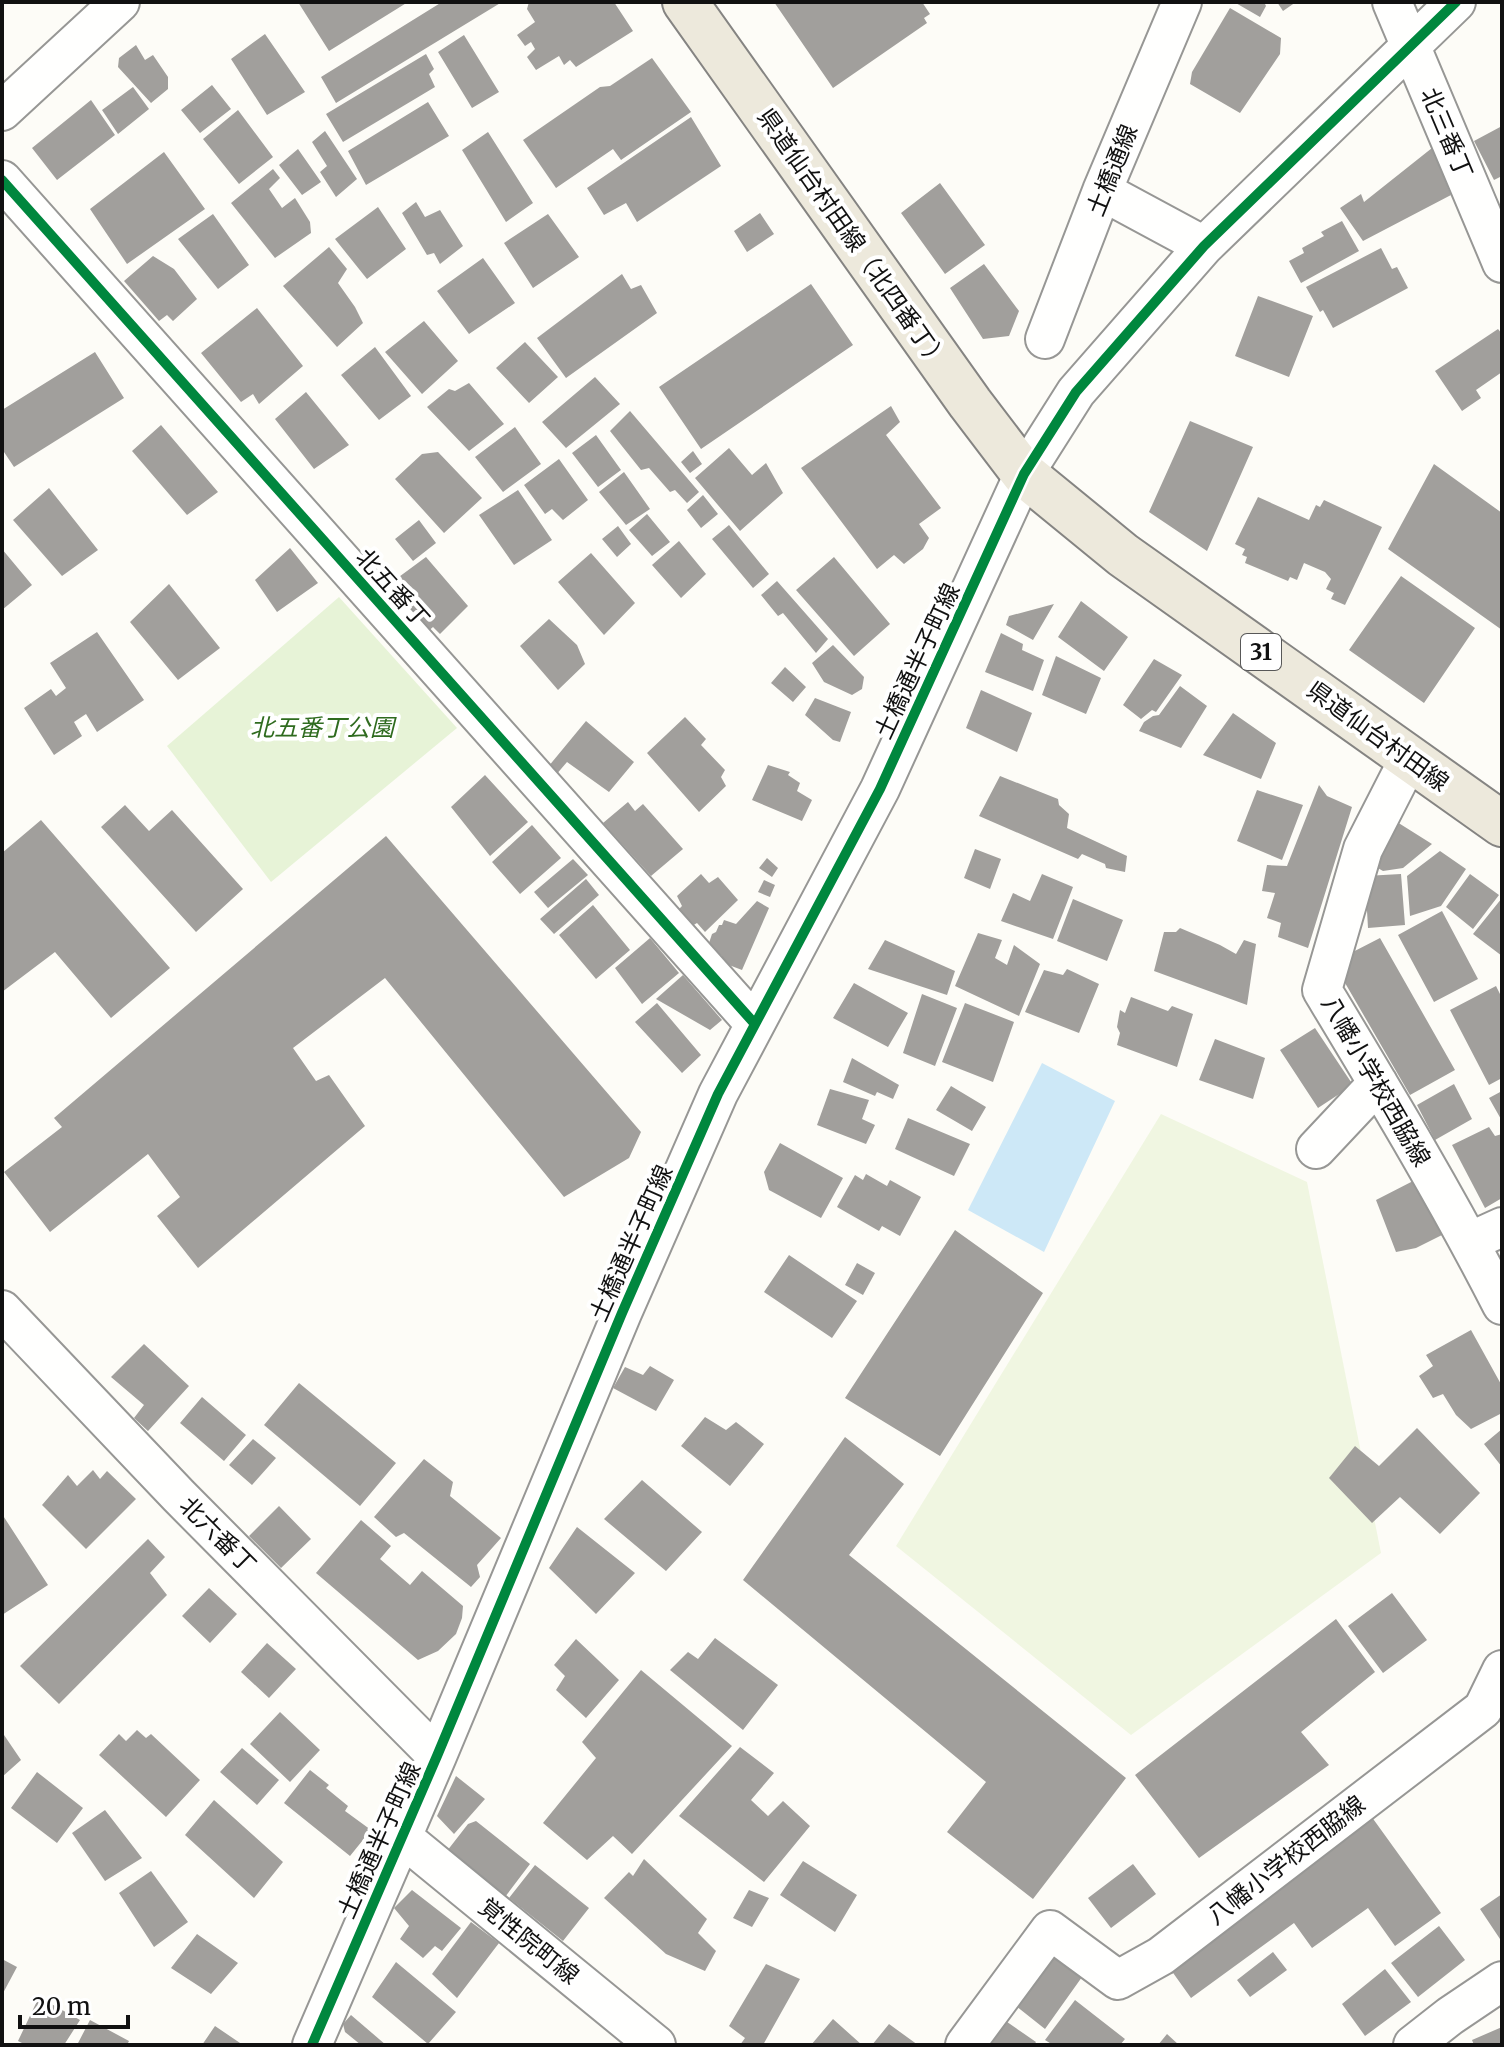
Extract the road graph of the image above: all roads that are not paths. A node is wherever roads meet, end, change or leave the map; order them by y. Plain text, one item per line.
1 (120, 2) edge
2 (685, 2) edge
3 (1182, 2) edge
4 (1392, 2) edge
5 (1456, 2) edge
6 (1411, 46) junction
7 (2, 111) edge
8 (2, 180) edge
9 (1102, 191) junction
10 (1204, 246) junction
11 (1502, 263) edge
12 (1045, 339) dead end
13 (1024, 474) junction
14 (1409, 759) junction
15 (1502, 824) edge
16 (754, 1023) junction
17 (1378, 1083) junction
18 (1316, 1149) dead end
19 (1486, 1234) edge
20 (1502, 1305) edge
21 (2, 1310) edge
22 (1502, 1670) edge
23 (437, 1756) junction
24 (402, 1837) junction
25 (1502, 1981) edge
26 (312, 2045) edge
27 (656, 2045) edge
28 (965, 2045) edge
29 (1413, 2045) edge

1 - 7 street
2 - 13 main road, 県道仙台村田線（北四番丁） / 31
3 - 9 street, 土橋通線
4 - 6 street, 北三番丁
5 - 6 street, 土橋通半子町線
6 - 10 street, 土橋通半子町線
6 - 11 street, 北三番丁
8 - 16 street, 北五番丁
9 - 10 street
9 - 12 street, 土橋通線
10 - 13 street, 土橋通半子町線
13 - 14 main road, 県道仙台村田線 / 31
13 - 16 street, 土橋通半子町線
14 - 15 main road, 県道仙台村田線 / 31
14 - 17 street, 八幡小学校西脇線
16 - 23 street, 土橋通半子町線
17 - 18 street
17 - 19 street, 八幡小学校西脇線
19 - 20 street, 八幡小学校西脇線
21 - 23 street, 北六番丁
22 - 28 street, 八幡小学校西脇線
23 - 24 street, 土橋通半子町線
24 - 26 street, 土橋通半子町線
24 - 27 street, 覚性院町線
25 - 29 street

